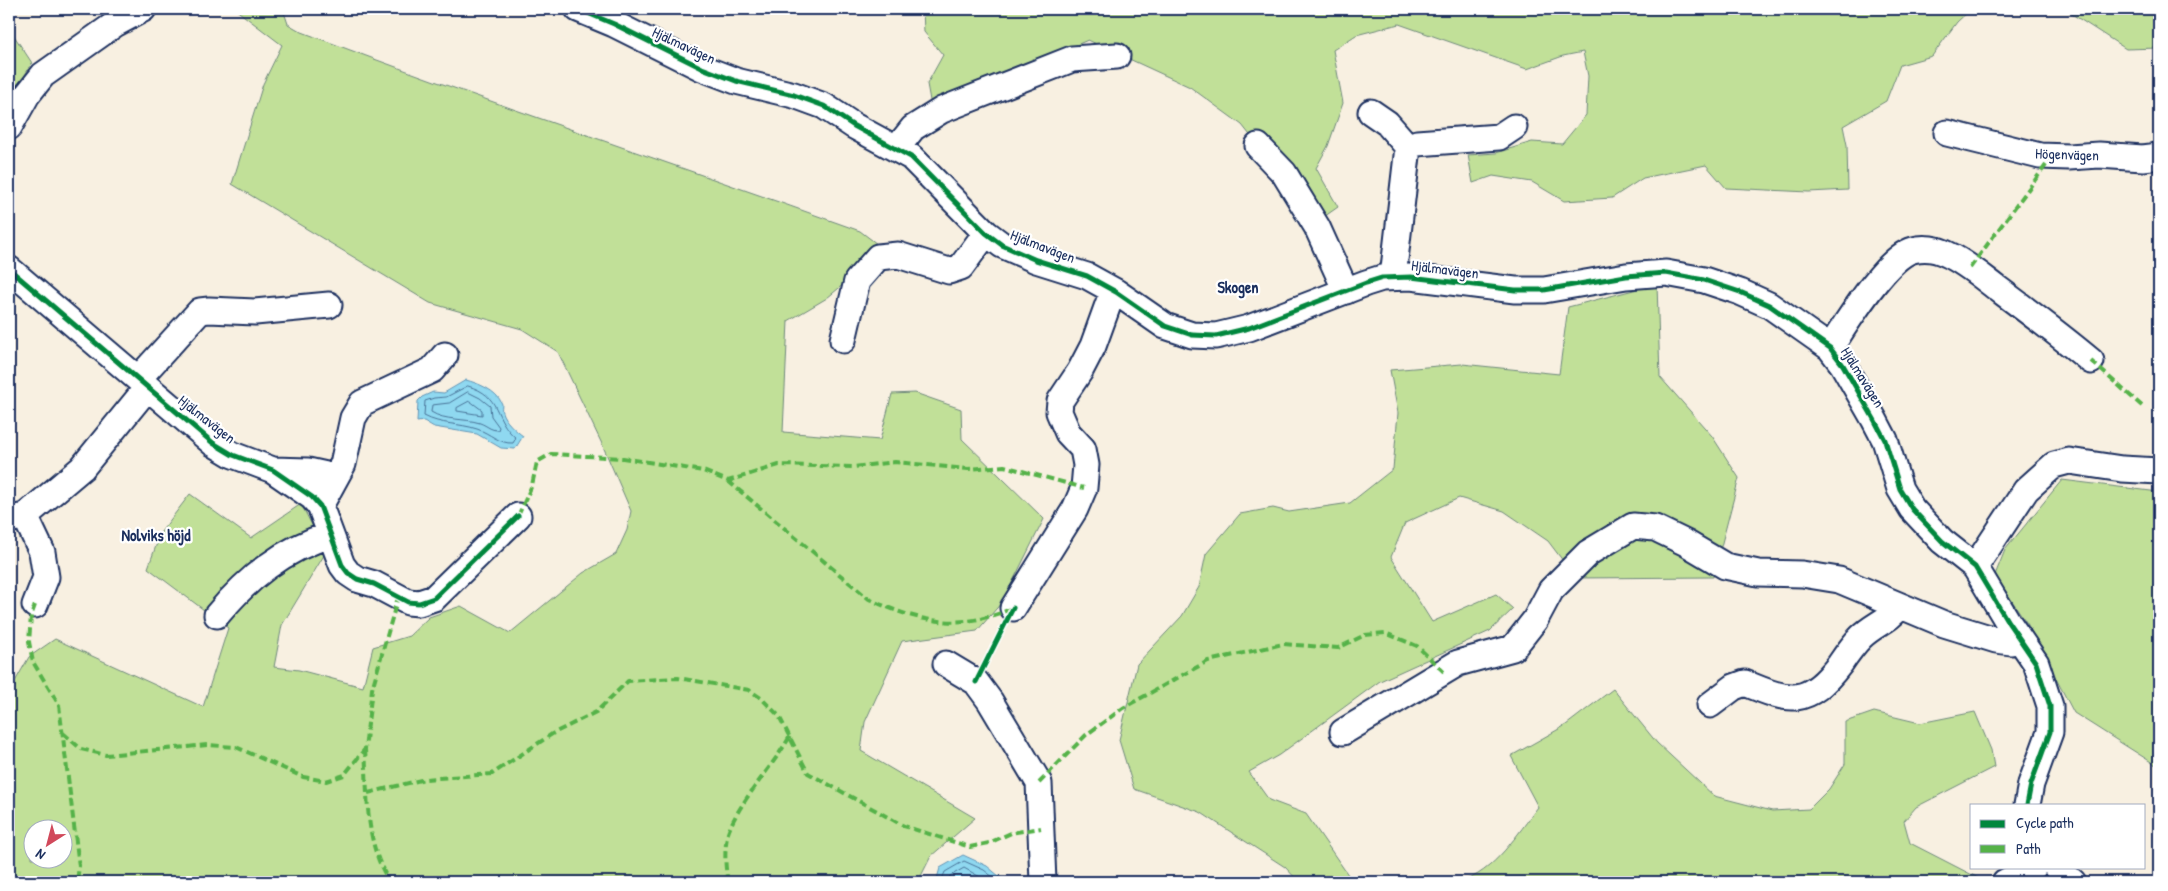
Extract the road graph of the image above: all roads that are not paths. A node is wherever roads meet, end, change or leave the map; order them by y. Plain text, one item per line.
1 (143, 9) edge
2 (578, 9) edge
3 (111, 16) edge
4 (1117, 56) dead end
5 (1371, 112) dead end
6 (9, 127) edge
7 (1514, 127) dead end
8 (1947, 133) dead end
9 (1258, 146) dead end
10 (1408, 147) junction
11 (897, 148) junction
12 (2159, 156) edge
13 (986, 233) junction
14 (9, 269) edge
15 (1394, 277) junction
16 (1346, 291) junction
17 (1116, 292) junction
18 (329, 305) dead end
19 (844, 340) dead end
20 (1830, 348) junction
21 (445, 355) dead end
22 (2091, 361) dead end
23 (143, 384) junction
24 (273, 470) junction
25 (2159, 471) edge
26 (335, 477) junction
27 (320, 506) junction
28 (518, 516) dead end
29 (17, 517) edge
30 (330, 535) junction
31 (1975, 566) junction
32 (35, 604) dead end
33 (1899, 606) junction
34 (1013, 608) dead end
35 (216, 615) dead end
36 (2017, 637) junction
37 (946, 664) dead end
38 (1710, 704) dead end
39 (1344, 732) dead end
40 (2027, 804) edge
41 (2032, 868) edge
42 (2057, 868) edge
43 (1044, 882) edge
44 (2005, 882) edge
45 (2073, 882) edge

1 - 3 street
2 - 11 street, Hjälmavägen
3 - 6 street
4 - 11 street
5 - 10 street
7 - 10 street
8 - 12 street, Högenvägen
9 - 16 street
10 - 15 street, Hjälmavägen
11 - 13 street, Hjälmavägen
13 - 17 street, Hjälmavägen
13 - 19 street
14 - 23 street, Hjälmavägen
15 - 16 street, Hjälmavägen
15 - 20 street, Hjälmavägen
16 - 17 street, Hjälmavägen
17 - 34 street
18 - 23 street
20 - 22 street, Hjälmavägen
20 - 31 street, Hjälmavägen
21 - 26 street
23 - 24 street, Hjälmavägen
23 - 29 street
24 - 26 street, Hjälmavägen
24 - 27 street, Hjälmavägen
25 - 31 street
26 - 27 street
27 - 30 street
28 - 30 street
29 - 32 street
30 - 35 street
31 - 36 street, Hjälmavägen
33 - 36 street
33 - 38 street
33 - 39 street
36 - 40 street, Hjälmavägen
37 - 43 street
41 - 44 street
42 - 45 street

